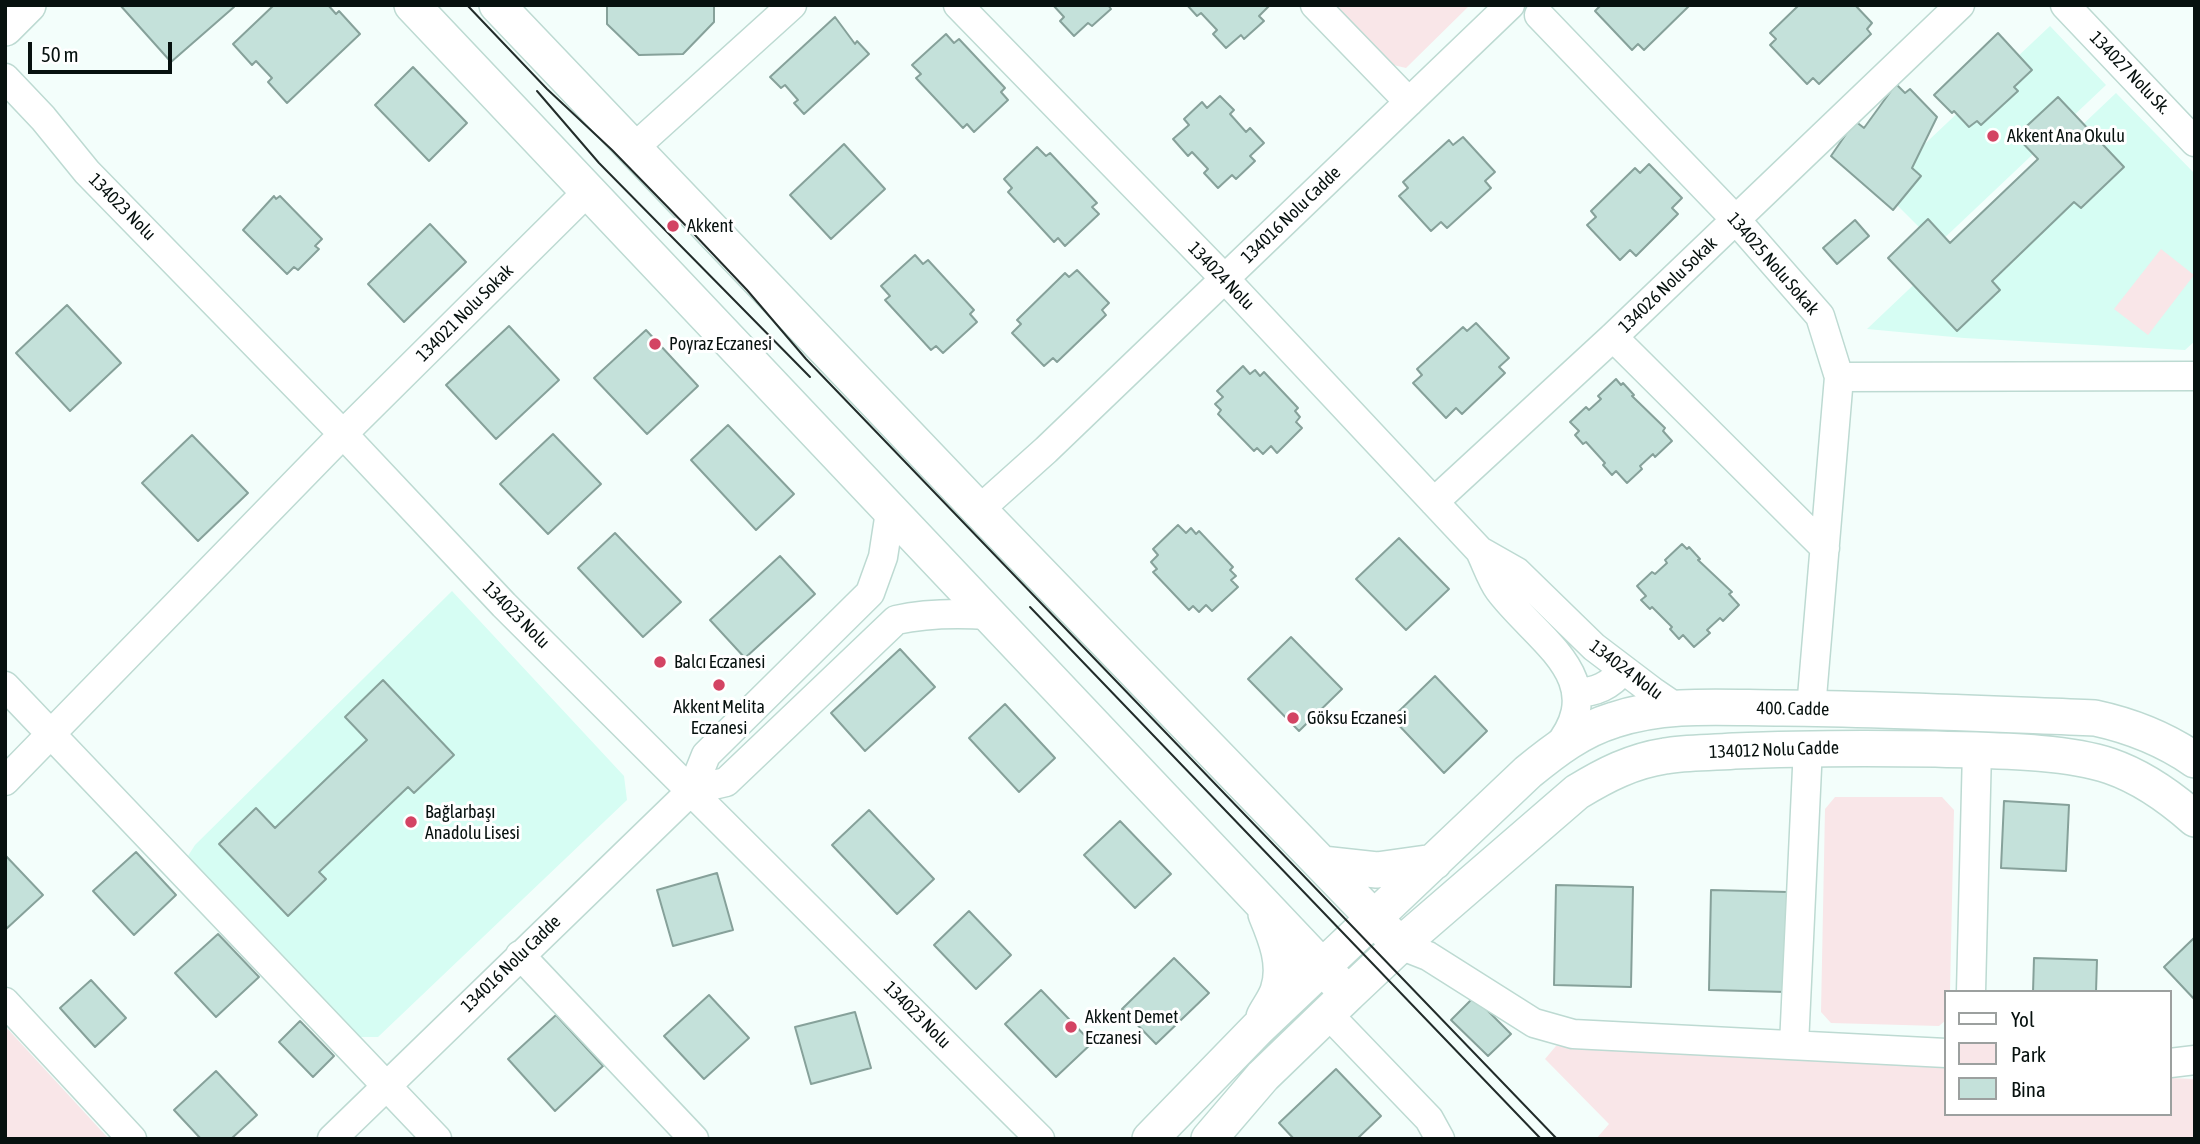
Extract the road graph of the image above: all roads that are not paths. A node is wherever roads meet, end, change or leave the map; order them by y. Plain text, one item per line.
1 (28, 5) edge
2 (412, 5) edge
3 (497, 5) edge
4 (792, 5) edge
5 (958, 5) edge
6 (1315, 5) edge
7 (1510, 5) edge
8 (1960, 5) edge
9 (2065, 5) edge
10 (1539, 15) dead end
11 (5, 28) edge
12 (5, 78) edge
13 (1409, 102) junction
14 (2195, 142) edge
15 (635, 147) junction
16 (588, 191) junction
17 (1736, 220) junction
18 (1224, 279) junction
19 (1613, 337) junction
20 (2195, 376) edge
21 (1839, 377) junction
22 (343, 434) junction
23 (1434, 502) junction
24 (979, 510) junction
25 (890, 512) junction
26 (1825, 548) junction
27 (1480, 551) junction
28 (988, 615) junction
29 (1623, 670) junction
30 (5, 686) edge
31 (1576, 693) junction
32 (1677, 708) junction
33 (1811, 709) junction
34 (52, 735) junction
35 (1808, 747) junction
36 (1556, 749) junction
37 (1977, 750) junction
38 (2194, 759) edge
39 (5, 781) edge
40 (692, 790) junction
41 (2195, 819) edge
42 (1434, 862) junction
43 (1322, 864) junction
44 (1261, 901) junction
45 (1374, 918) junction
46 (1400, 945) junction
47 (520, 955) junction
48 (1323, 968) junction
49 (1970, 990) edge
50 (5, 1002) edge
51 (1338, 1004) junction
52 (1258, 1028) junction
53 (1794, 1045) junction
54 (1944, 1053) edge
55 (2195, 1060) edge
56 (2172, 1063) edge
57 (386, 1086) junction
58 (132, 1139) edge
59 (332, 1139) edge
60 (437, 1139) edge
61 (694, 1139) edge
62 (1040, 1139) edge
63 (1150, 1139) edge
64 (1209, 1139) edge
65 (1440, 1139) edge

1 - 11 main road
2 - 16 main road
3 - 15 main road
4 - 15 street
5 - 18 street, 134024 Nolu
6 - 13 street
7 - 13 street, 134016 Nolu Cadde
8 - 17 street, 134026 Nolu Sokak
9 - 14 street, 134027 Nolu Sk.
10 - 17 street, 134025 Nolu Sokak
12 - 22 street, 134023 Nolu
13 - 18 street, 134016 Nolu Cadde
15 - 24 main road
16 - 22 street, 134021 Nolu Sokak
16 - 25 main road
17 - 19 street, 134026 Nolu Sokak
17 - 21 street, 134025 Nolu Sokak
18 - 23 street, 134024 Nolu
18 - 24 street, 134016 Nolu Cadde
19 - 23 street, 134026 Nolu Sokak
19 - 26 street
20 - 21 street
21 - 26 street, 134025 Nolu Sokak
22 - 34 street, 134021 Nolu Sokak
22 - 40 street, 134023 Nolu
23 - 27 street, 134024 Nolu
24 - 43 main road
25 - 28 main road
25 - 40 street
26 - 33 street, 134025 Nolu Sokak
27 - 29 street, 134024 Nolu
27 - 31 street, 134024 Nolu
28 - 40 street
28 - 44 main road
29 - 31 street
29 - 32 street, 134024 Nolu
30 - 34 street
31 - 36 street, 134024 Nolu
32 - 33 main road, 400. Cadde
32 - 36 main road, 400. Cadde
33 - 38 main road, 400. Cadde
34 - 39 street, 134021 Nolu Sokak
34 - 57 street
35 - 37 main road, 134012 Nolu Cadde
35 - 46 main road, 134012 Nolu Cadde
35 - 53 street
36 - 42 main road, 400. Cadde
37 - 41 main road, 134012 Nolu Cadde
37 - 49 street
40 - 47 street, 134016 Nolu Cadde
40 - 62 street, 134023 Nolu
42 - 43 main road
42 - 45 main road, 400. Cadde
43 - 45 main road
44 - 48 main road
44 - 52 main road
45 - 46 main road
45 - 48 main road, 400. Cadde
46 - 51 main road, 134012 Nolu Cadde
46 - 53 street
47 - 57 street, 134016 Nolu Cadde
47 - 61 street
48 - 51 main road
48 - 52 main road, 400. Cadde
50 - 58 street
51 - 64 main road, 134012 Nolu Cadde
51 - 65 street
52 - 63 main road
53 - 54 street
55 - 56 street
57 - 59 street, 134016 Nolu Cadde
57 - 60 street

